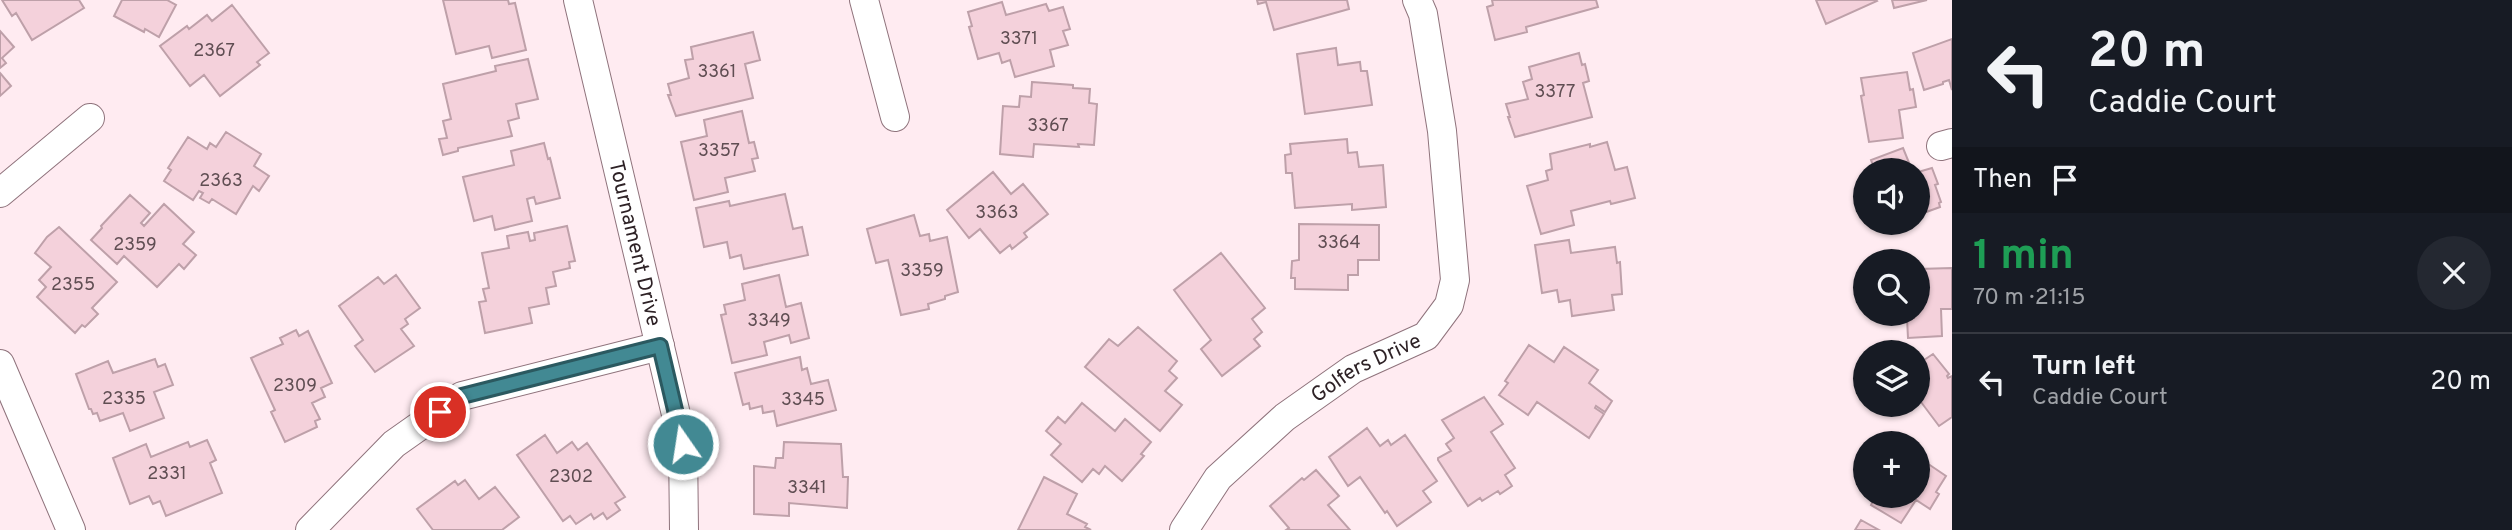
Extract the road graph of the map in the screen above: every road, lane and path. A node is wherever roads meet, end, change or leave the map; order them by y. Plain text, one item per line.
1 (864, 0) edge
2 (1417, 0) edge
3 (583, 1) edge
4 (895, 117) dead end
5 (90, 118) dead end
6 (0, 193) edge
7 (660, 346) junction
8 (0, 364) edge
9 (71, 530) edge
10 (310, 530) edge
11 (684, 530) edge
12 (1184, 530) edge

1 - 4 street
2 - 12 street, Golfers Drive
3 - 7 street, Tournament Drive
5 - 6 street
7 - 10 street
7 - 11 street, Tournament Drive
8 - 9 street

